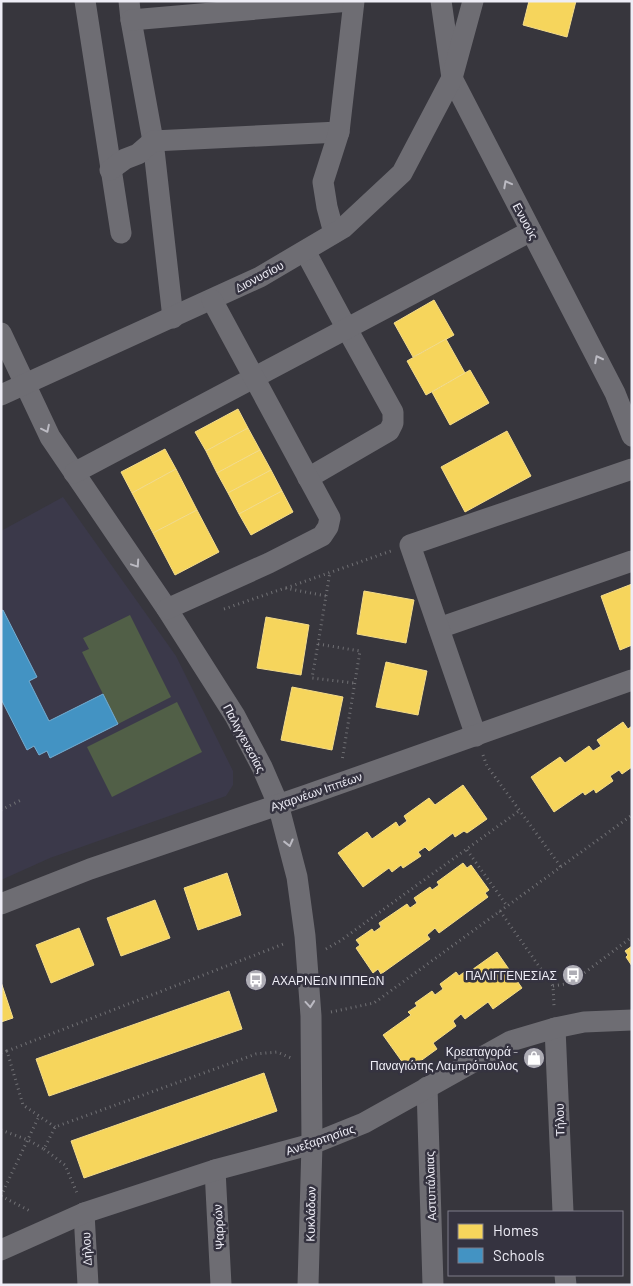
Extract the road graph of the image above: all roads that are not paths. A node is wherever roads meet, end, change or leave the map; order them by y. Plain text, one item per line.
1 (85, 1) edge
2 (350, 1) edge
3 (354, 1) edge
4 (441, 1) edge
5 (474, 1) edge
6 (130, 10) edge
7 (452, 78) junction
8 (339, 132) junction
9 (153, 141) junction
10 (110, 170) junction
11 (531, 231) junction
12 (121, 233) dead end
13 (334, 233) junction
14 (305, 251) junction
15 (212, 300) junction
16 (173, 318) junction
17 (347, 329) junction
18 (1, 333) edge
19 (254, 377) junction
20 (25, 385) junction
21 (624, 391) edge
22 (1, 396) edge
23 (632, 436) edge
24 (632, 469) edge
25 (74, 473) junction
26 (308, 478) junction
27 (632, 561) edge
28 (168, 609) junction
29 (439, 628) junction
30 (632, 680) edge
31 (476, 736) junction
32 (278, 804) junction
33 (1, 904) edge
34 (632, 1020) edge
35 (555, 1028) junction
36 (427, 1087) junction
37 (312, 1144) junction
38 (215, 1170) junction
39 (563, 1211) edge
40 (84, 1212) junction
41 (1, 1250) edge
42 (88, 1285) edge
43 (221, 1285) edge
44 (308, 1285) edge
45 (432, 1285) edge

1 - 10 street
2 - 6 street
3 - 8 street
4 - 7 street, Ενυούς
5 - 7 street, Διονυσίου
6 - 9 street
11 -> 7 street, Ενυούς
7 - 13 street, Διονυσίου
8 - 9 street
8 - 13 street
9 - 10 street
9 - 16 street
10 - 12 street
11 - 17 street
21 -> 11 street, Ενυούς
13 - 14 street, Διονυσίου
14 - 15 street, Διονυσίου
14 - 17 street
15 - 16 street, Διονυσίου
15 - 19 street
16 - 20 street, Διονυσίου
17 - 19 street
17 - 26 street
18 - 20 street, Παλιγγενεσίας
19 - 25 street
19 - 26 street
20 - 22 street, Διονυσίου
20 -> 25 street, Παλιγγενεσίας
21 - 23 street, Ενυούς
24 - 29 street
25 -> 28 street, Παλιγγενεσίας
26 - 28 street
27 - 29 street
28 - 32 street, Παλιγγενεσίας
29 - 31 street
30 - 31 street, Αχαρνέων Ιππέων
31 - 32 street, Αχαρνέων Ιππέων
32 - 33 street, Αχαρνέων Ιππέων
32 -> 37 street, Παλιγγενεσίας
34 - 35 street, Ανεξαρτησίας
35 - 36 street, Ανεξαρτησίας
35 - 39 street, Τήλου
36 - 37 street, Ανεξαρτησίας
36 - 45 street, Αστυπάλαιας
37 - 38 street, Ανεξαρτησίας
37 - 44 street, Κυκλάδων
38 - 40 street, Ανεξαρτησίας
38 - 43 street, Ψαρρών
40 - 41 street, Ανεξαρτησίας
40 - 42 street, Δήλου

